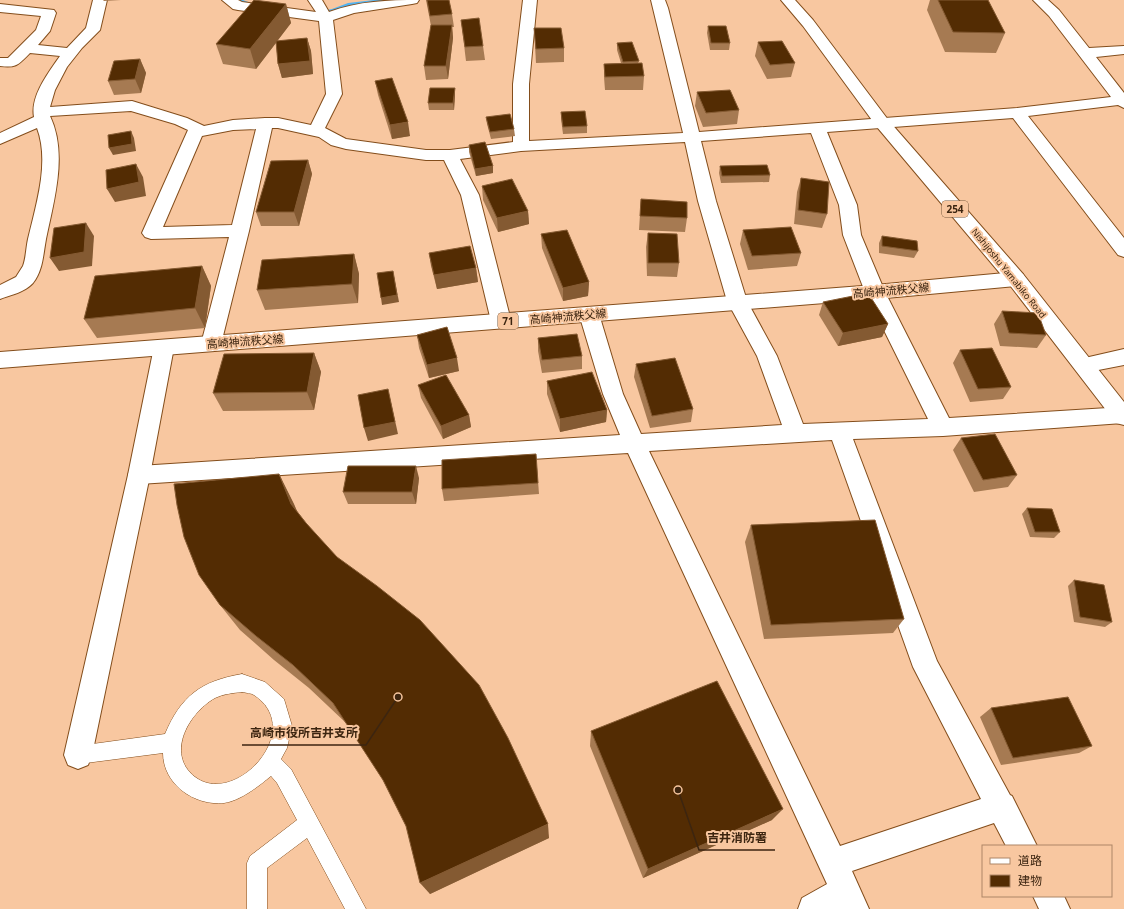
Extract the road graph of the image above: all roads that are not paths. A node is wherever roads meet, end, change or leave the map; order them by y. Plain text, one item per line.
1 (100, 0) edge
2 (229, 0) edge
3 (314, 0) edge
4 (412, 0) edge
5 (530, 0) edge
6 (658, 0) edge
7 (788, 0) edge
8 (1040, 0) edge
9 (0, 8) edge
10 (326, 18) junction
11 (27, 48) junction
12 (1124, 50) edge
13 (70, 53) junction
14 (1086, 53) junction
15 (0, 62) edge
16 (1123, 101) edge
17 (1016, 113) junction
18 (42, 115) junction
19 (265, 123) junction
20 (883, 124) junction
21 (197, 128) junction
22 (817, 128) junction
23 (316, 131) junction
24 (692, 137) junction
25 (0, 139) edge
26 (521, 146) junction
27 (450, 155) junction
28 (240, 231) junction
29 (1124, 252) edge
30 (1016, 279) junction
31 (0, 292) edge
32 (875, 292) junction
33 (737, 302) junction
34 (589, 314) junction
35 (501, 321) junction
36 (211, 344) junction
37 (164, 347) junction
38 (1124, 357) edge
39 (0, 360) edge
40 (1083, 365) junction
41 (1123, 416) edge
42 (943, 427) junction
43 (840, 433) junction
44 (796, 434) junction
45 (635, 445) junction
46 (139, 475) junction
47 (172, 742) junction
48 (78, 755) joint
49 (271, 762) junction
50 (1002, 806) junction
51 (310, 823) junction
52 (1022, 845) edge
53 (833, 863) junction
54 (1049, 897) edge
55 (849, 899) edge
56 (257, 909) edge
57 (356, 909) edge
58 (814, 909) edge
59 (1055, 909) edge

1 - 13 main road
2 - 10 main road
3 - 10 main road
4 - 10 main road
5 - 26 main road
6 - 24 main road
7 - 20 main road, Nishijoshu Yamabiko Road / 254
8 - 14 main road
9 - 11 main road
10 - 23 main road
11 - 13 main road
11 - 15 main road
12 - 14 main road
13 - 18 main road
14 - 16 main road
16 - 17 main road
17 - 20 main road
17 - 29 main road
18 - 21 main road
18 - 25 main road
18 - 31 main road
19 - 21 main road
19 - 23 main road
19 - 28 main road
20 - 22 main road
20 - 30 main road, Nishijoshu Yamabiko Road / 254
21 - 28 main road
22 - 24 main road
22 - 32 main road
23 - 27 main road
24 - 26 main road
24 - 33 main road
26 - 27 main road
27 - 35 main road
28 - 36 main road
30 - 32 main road, 高崎神流秩父線 / 71
30 - 40 main road, Nishijoshu Yamabiko Road / 254
32 - 33 main road, 高崎神流秩父線 / 71
32 - 42 main road
33 - 34 main road, 高崎神流秩父線 / 71
33 - 44 main road
34 - 35 main road, 高崎神流秩父線 / 71
34 - 45 main road
35 - 36 main road, 高崎神流秩父線 / 71
36 - 37 main road, 高崎神流秩父線 / 71
37 - 39 main road, 高崎神流秩父線 / 71
37 - 46 main road
38 - 40 main road
40 - 41 main road, Nishijoshu Yamabiko Road / 254
41 - 42 main road
42 - 43 main road
43 - 44 main road
43 - 50 main road
44 - 45 main road
45 - 46 main road
45 - 53 main road
46 - 48 main road
47 - 48 lane
47 - 49 lane
47 - 49 lane
49 - 51 lane
50 - 52 main road
50 - 53 main road
51 - 56 lane
51 - 57 lane
53 - 55 main road
54 - 59 main road
55 - 58 main road

